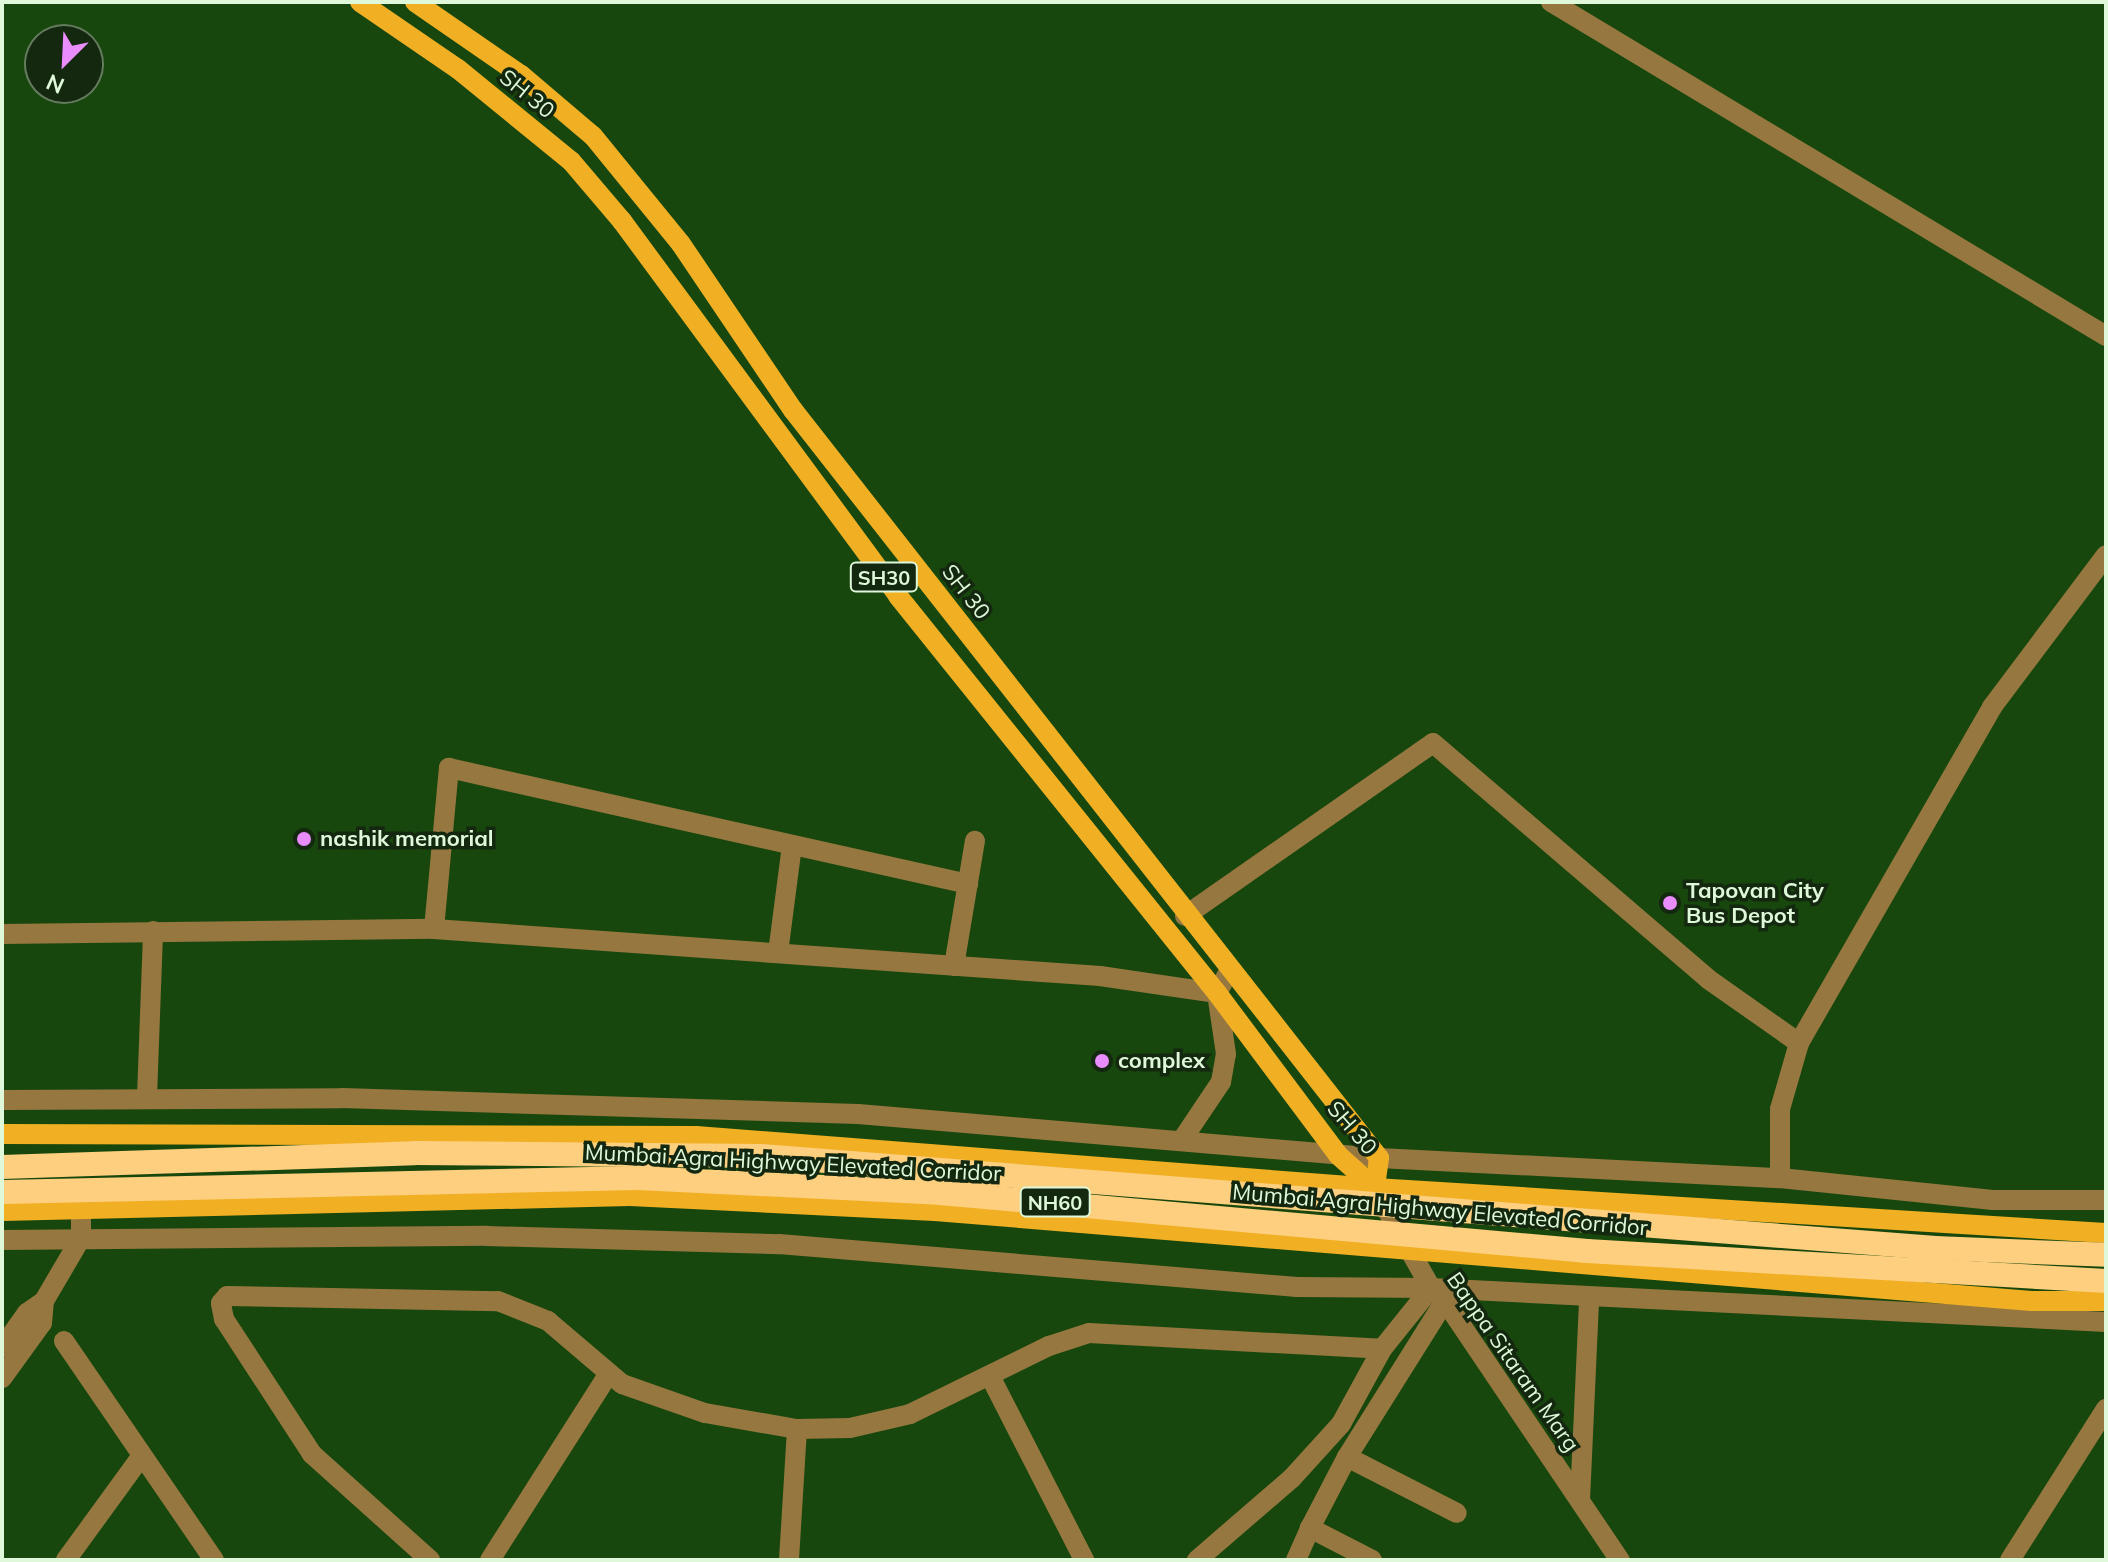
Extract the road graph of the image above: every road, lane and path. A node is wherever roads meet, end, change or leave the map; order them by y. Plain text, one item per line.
1 (360, 2) edge
2 (415, 2) edge
3 (1551, 2) edge
4 (606, 153) junction
5 (581, 173) junction
6 (2106, 336) edge
7 (2106, 555) edge
8 (975, 841) dead end
9 (792, 845) junction
10 (968, 884) junction
11 (1185, 916) junction
12 (434, 929) junction
13 (153, 931) junction
14 (2, 934) edge
15 (778, 953) junction
16 (954, 966) junction
17 (1229, 971) junction
18 (1217, 993) junction
19 (1799, 1043) junction
20 (147, 1097) junction
21 (2, 1100) edge
22 (2, 1134) edge
23 (1182, 1140) junction
24 (1338, 1155) junction
25 (1379, 1158) junction
26 (2, 1167) edge
27 (1780, 1178) junction
28 (1375, 1188) junction
29 (2, 1192) edge
30 (2106, 1200) edge
31 (81, 1206) junction
32 (2, 1211) edge
33 (2106, 1233) edge
34 (81, 1238) junction
35 (2, 1240) edge
36 (1411, 1250) junction
37 (2106, 1255) edge
38 (2106, 1281) edge
39 (1438, 1294) junction
40 (1589, 1298) junction
41 (44, 1301) junction
42 (2106, 1301) edge
43 (2106, 1322) edge
44 (64, 1341) dead end
45 (2, 1348) edge
46 (1382, 1349) junction
47 (607, 1376) junction
48 (990, 1376) junction
49 (2, 1378) edge
50 (2106, 1409) edge
51 (797, 1429) junction
52 (1347, 1457) junction
53 (140, 1458) junction
54 (1580, 1500) junction
55 (1457, 1513) dead end
56 (1310, 1528) junction
57 (1617, 1558) edge
58 (66, 1560) edge
59 (214, 1560) edge
60 (430, 1560) edge
61 (490, 1560) edge
62 (789, 1560) edge
63 (1084, 1560) edge
64 (1197, 1560) edge
65 (1296, 1560) edge
66 (1372, 1560) edge
67 (2010, 1560) edge

1 - 5 main road, SH 30 / SH30
2 - 4 main road, SH 30 / SH30
3 - 6 street
4 - 5 main road
4 - 11 main road, SH 30 / SH30
5 - 18 main road, SH 30 / SH30
7 - 19 street
8 - 10 street
9 - 10 street
9 - 12 street
9 - 15 street
10 - 16 street
11 - 17 main road, SH 30 / SH30
11 - 19 street
12 - 13 street
12 - 15 street
13 - 14 street
13 - 20 street
15 - 16 street
16 - 18 street
17 - 18 street
17 - 25 main road, SH 30 / SH30
18 - 23 street
18 - 24 main road, SH 30 / SH30
19 - 27 street
20 - 21 street
20 - 23 street
22 - 28 main road
23 - 24 street
24 - 25 street
24 - 28 main road, SH 30 / SH30
25 - 27 street
25 - 28 main road, SH 30
26 - 37 highway, Mumbai Agra Highway Elevated Corridor / NH60, bridge
27 - 30 street
28 - 33 main road
28 - 36 street, Bappa Sitaram Marg
29 - 38 highway, Mumbai Agra Highway Elevated Corridor / NH60, bridge
31 - 32 main road
31 - 34 street
31 - 36 main road
34 - 35 street
34 - 39 street
34 - 41 street
36 - 39 street, Bappa Sitaram Marg
36 - 42 main road
39 - 40 street
39 - 46 street
39 - 52 street
39 - 54 street, Bappa Sitaram Marg
40 - 43 street
40 - 54 street
41 - 45 street
41 - 49 street
44 - 53 street
46 - 48 street
46 - 64 street
47 - 51 street
47 - 60 street
47 - 61 street
48 - 51 street
48 - 63 street
50 - 67 street
51 - 62 street
52 - 55 street
52 - 56 street
53 - 58 street
53 - 59 street
54 - 57 street, Bappa Sitaram Marg
56 - 65 street
56 - 66 street

